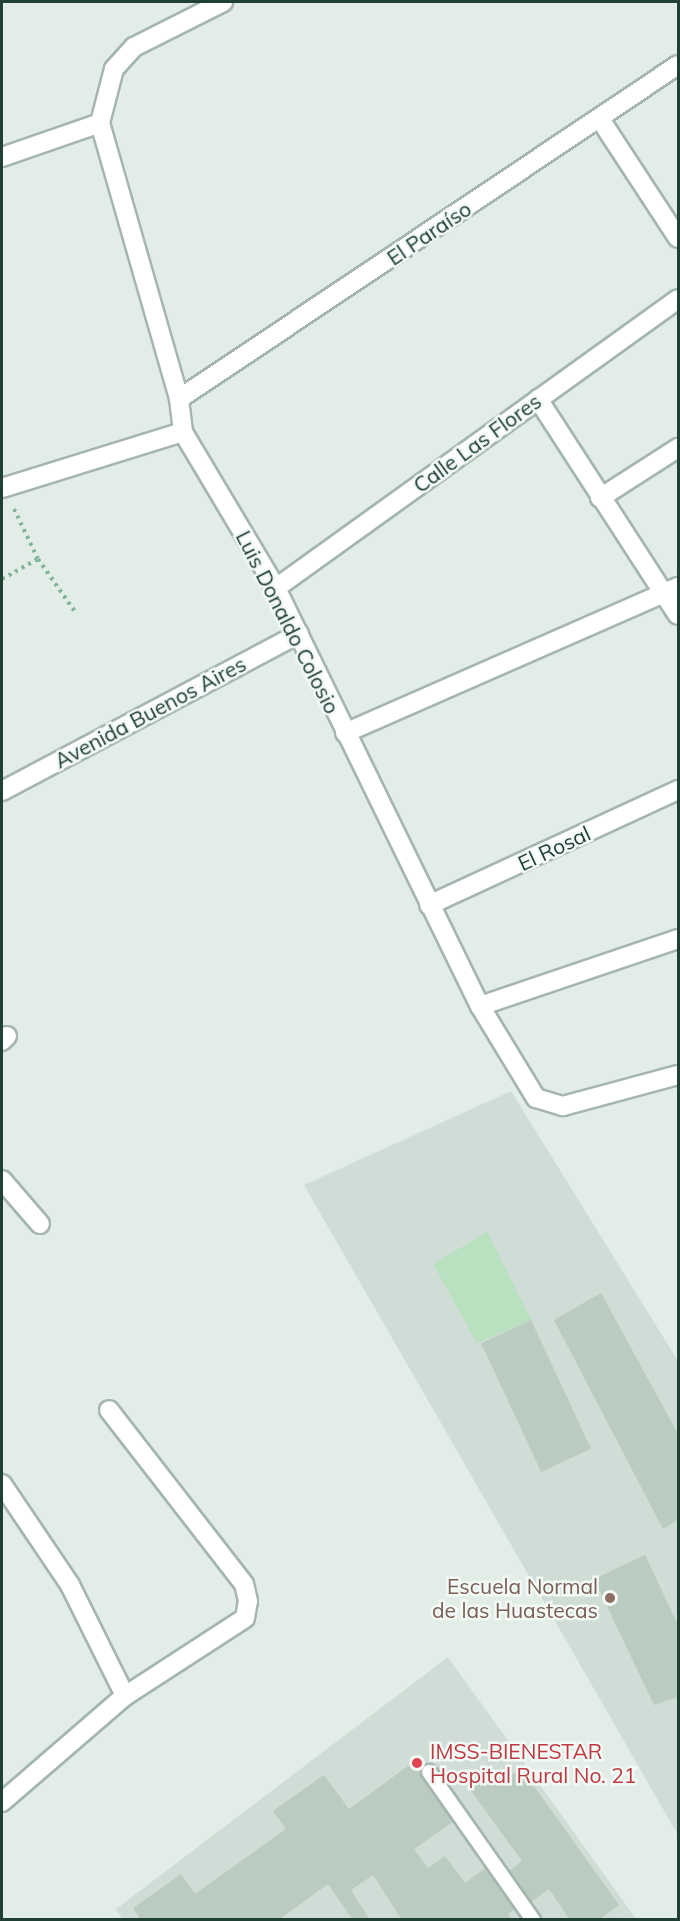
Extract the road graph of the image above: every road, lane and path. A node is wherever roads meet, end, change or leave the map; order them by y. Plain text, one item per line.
1 (215, 4) edge
2 (678, 65) edge
3 (600, 119) junction
4 (100, 123) junction
5 (2, 156) edge
6 (678, 238) edge
7 (678, 299) edge
8 (179, 399) junction
9 (538, 399) junction
10 (183, 432) junction
11 (678, 448) edge
12 (3, 488) edge
13 (600, 498) junction
14 (38, 559) junction
15 (2, 579) edge
16 (276, 588) junction
17 (671, 591) edge
18 (76, 613) dead end
19 (678, 615) edge
20 (299, 634) junction
21 (345, 733) junction
22 (678, 790) edge
23 (2, 791) edge
24 (429, 905) junction
25 (678, 939) edge
26 (480, 1006) junction
27 (678, 1075) edge
28 (2, 1180) edge
29 (40, 1224) dead end
30 (109, 1410) dead end
31 (2, 1484) edge
32 (125, 1696) junction
33 (429, 1772) dead end
34 (2, 1802) edge
35 (533, 1920) edge

1 - 4 street
2 - 3 street, El Paraíso
3 - 6 street
3 - 8 street, El Paraíso
4 - 5 street
4 - 8 street, Luis Donaldo Colosio
7 - 9 street, Calle Las Flores
8 - 10 street, Luis Donaldo Colosio
9 - 13 street
9 - 16 street, Calle Las Flores
10 - 12 street
10 - 16 street, Luis Donaldo Colosio
11 - 13 street
12 - 14 path
13 - 17 street
14 - 15 path
14 - 18 path
16 - 20 street, Luis Donaldo Colosio
17 - 19 street
17 - 21 street
20 - 21 street, Luis Donaldo Colosio
20 - 23 street, Avenida Buenos Aires
21 - 24 street, Luis Donaldo Colosio
22 - 24 street, El Rosal
24 - 26 street, Luis Donaldo Colosio
25 - 26 street
26 - 27 street, Luis Donaldo Colosio
28 - 29 street
30 - 32 street
31 - 32 street
32 - 34 street
33 - 35 lane

